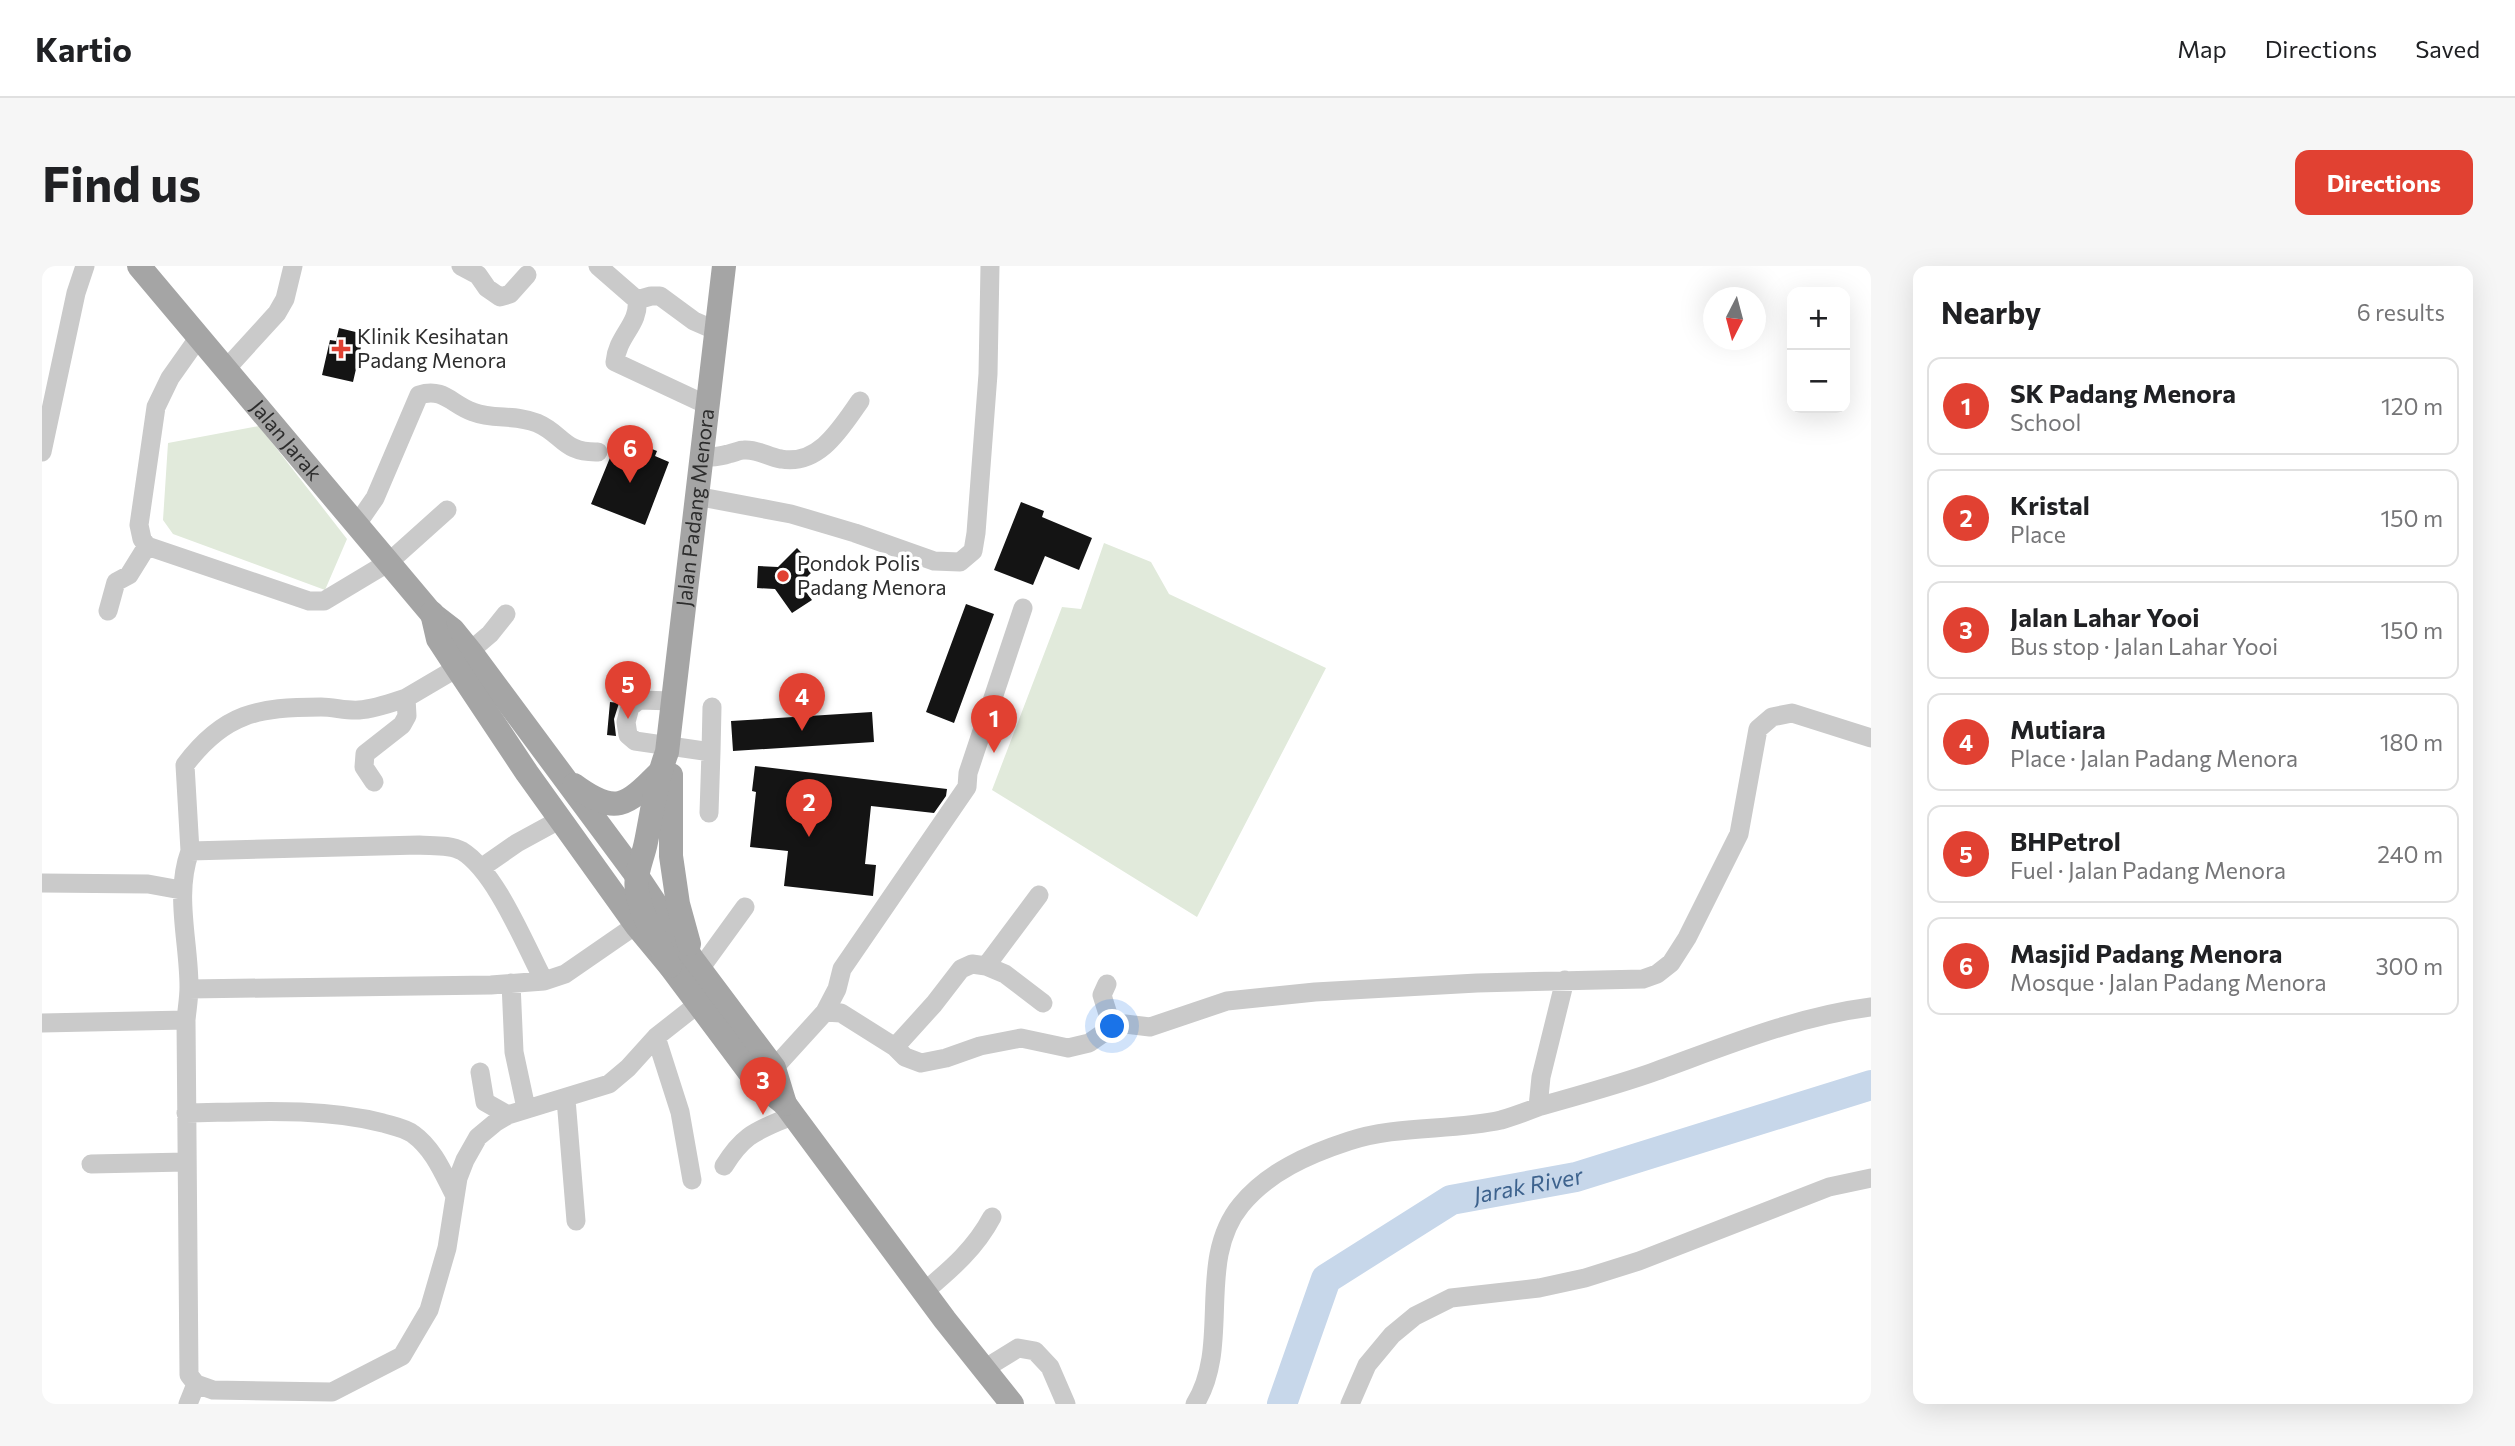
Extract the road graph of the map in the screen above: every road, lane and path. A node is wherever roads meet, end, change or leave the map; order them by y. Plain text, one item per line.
1 (85, 266) edge
2 (139, 266) edge
3 (293, 266) edge
4 (461, 266) edge
5 (598, 266) edge
6 (724, 266) edge
7 (990, 266) edge
8 (527, 275) dead end
9 (637, 300) junction
10 (717, 331) junction
11 (199, 337) junction
12 (226, 369) junction
13 (860, 401) dead end
14 (707, 405) junction
15 (42, 452) edge
16 (598, 452) dead end
17 (701, 458) junction
18 (696, 496) junction
19 (447, 510) dead end
20 (357, 524) junction
21 (147, 546) junction
22 (389, 562) junction
23 (1023, 608) dead end
24 (108, 611) dead end
25 (506, 614) dead end
26 (464, 660) junction
27 (406, 698) junction
28 (673, 701) junction
29 (712, 707) dead end
30 (1871, 738) edge
31 (711, 752) junction
32 (666, 761) junction
33 (560, 774) junction
34 (374, 782) dead end
35 (709, 813) dead end
36 (562, 821) junction
37 (190, 850) junction
38 (481, 868) junction
39 (42, 883) edge
40 (640, 887) junction
41 (181, 890) junction
42 (1039, 895) dead end
43 (745, 907) dead end
44 (636, 925) junction
45 (687, 965) junction
46 (986, 966) junction
47 (544, 981) junction
48 (1565, 981) junction
49 (511, 984) junction
50 (1107, 984) dead end
51 (189, 989) junction
52 (1043, 1003) dead end
53 (698, 1004) junction
54 (1871, 1007) edge
55 (825, 1012) junction
56 (186, 1020) junction
57 (42, 1023) edge
58 (1112, 1027) junction
59 (656, 1037) junction
60 (895, 1047) junction
61 (774, 1068) junction
62 (480, 1072) dead end
63 (566, 1099) junction
64 (1538, 1107) junction
65 (789, 1110) junction
66 (186, 1112) junction
67 (517, 1112) junction
68 (186, 1162) junction
69 (91, 1164) dead end
70 (724, 1166) dead end
71 (1871, 1178) edge
72 (692, 1180) dead end
73 (455, 1196) junction
74 (992, 1217) dead end
75 (576, 1221) dead end
76 (924, 1292) junction
77 (984, 1369) junction
78 (197, 1384) junction
79 (335, 1398) edge
80 (188, 1404) edge
81 (1012, 1404) edge
82 (1066, 1404) edge
83 (1195, 1404) edge
84 (1350, 1404) edge

1 - 15 street
2 - 11 main road, Jalan Jarak
3 - 12 street
4 - 8 street
5 - 9 street
6 - 10 main road, Jalan Padang Menora
7 - 18 street
9 - 10 street
9 - 14 street
10 - 14 main road, Jalan Padang Menora
11 - 12 main road, Jalan Jarak
11 - 21 street
12 - 20 main road, Jalan Jarak
13 - 17 street
14 - 17 main road, Jalan Padang Menora
16 - 20 street
17 - 18 main road, Jalan Padang Menora
18 - 28 main road, Jalan Padang Menora
19 - 22 street
20 - 22 main road, Jalan Jarak
21 - 22 street
21 - 24 street
22 - 26 main road, Jalan Jarak
23 - 55 street
25 - 26 street
26 - 27 street
26 - 33 main road, Jalan Jarak
26 - 36 main road, Jalan Jarak
27 - 34 street
27 - 37 street
28 - 32 main road, Jalan Padang Menora
28 - 32 street
29 - 31 street
30 - 48 street
31 - 32 street
31 - 35 street
32 - 33 main road
32 - 40 main road, Jalan Padang Menora
32 - 45 main road
33 - 40 main road, Jalan Jarak
36 - 38 street
36 - 40 main road
36 - 44 main road
37 - 38 street
37 - 41 street
38 - 47 street
39 - 41 street
40 - 45 main road
41 - 51 street
42 - 46 street
43 - 45 street
44 - 45 main road
44 - 47 street
45 - 53 main road
45 - 61 main road
46 - 52 street
46 - 60 street
47 - 49 street
48 - 58 street
48 - 64 street
49 - 51 street
49 - 67 street
50 - 58 street
51 - 56 street
53 - 59 street
53 - 65 main road
54 - 64 street
55 - 60 street
55 - 61 street
56 - 57 street
56 - 66 street
58 - 60 street
59 - 63 street
59 - 72 street
61 - 65 main road
62 - 67 street
63 - 67 street
63 - 75 street
64 - 83 street
65 - 70 street
65 - 76 main road
66 - 68 street
66 - 73 street
67 - 73 street
68 - 69 street
68 - 78 street
71 - 84 street
73 - 79 street
74 - 76 street
76 - 77 main road
77 - 81 main road
77 - 82 street
78 - 79 street
78 - 80 street

